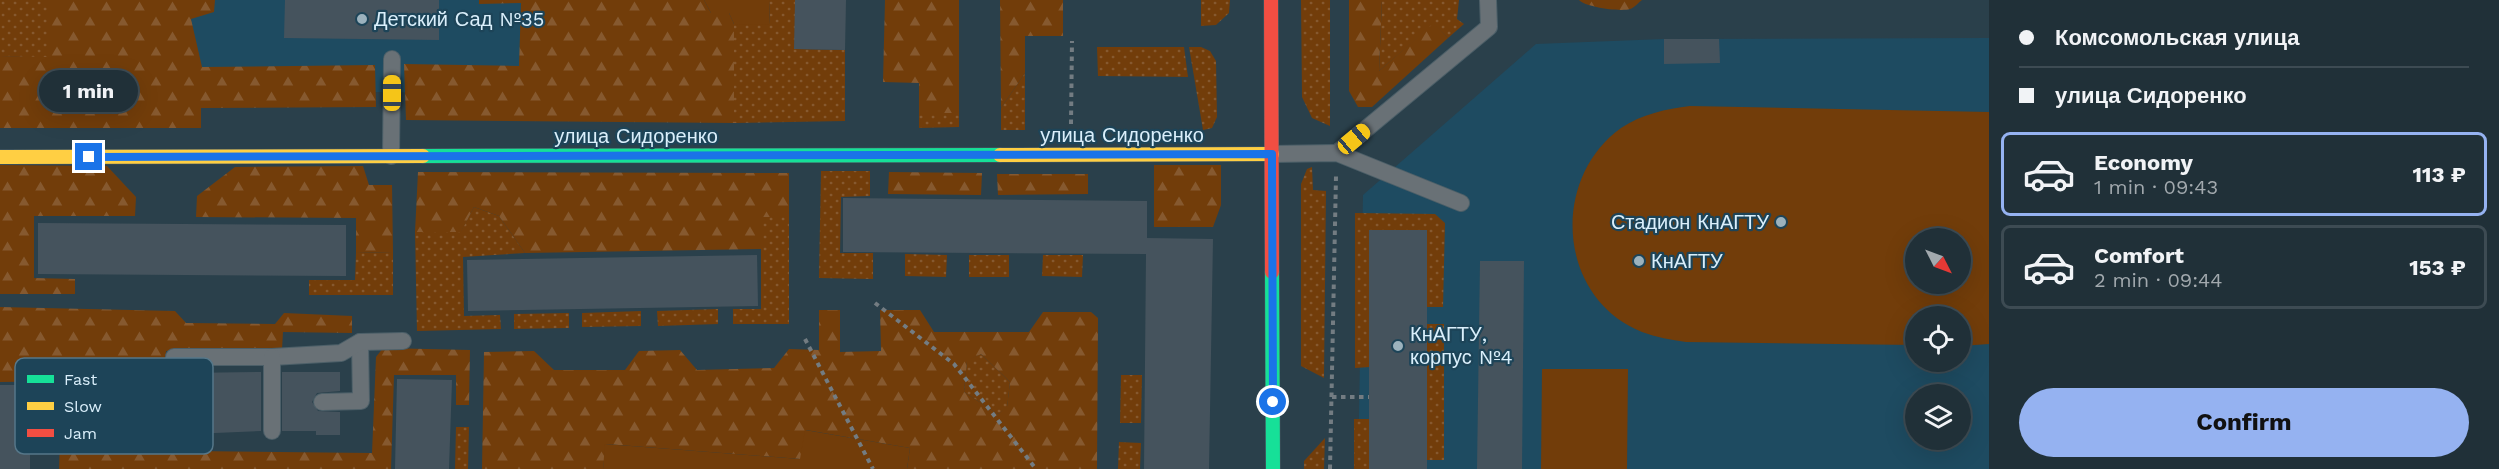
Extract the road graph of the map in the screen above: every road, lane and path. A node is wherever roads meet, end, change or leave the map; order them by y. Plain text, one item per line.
1 (1271, 0) edge
2 (1488, 0) edge
3 (1072, 41) dead end
4 (392, 59) dead end
5 (1070, 136) dead end
6 (1337, 153) junction
7 (1272, 154) junction
8 (391, 156) junction
9 (0, 157) edge
10 (1461, 203) dead end
11 (875, 303) dead end
12 (805, 339) dead end
13 (403, 341) dead end
14 (360, 342) junction
15 (272, 357) junction
16 (174, 358) edge
17 (1332, 397) junction
18 (1369, 397) dead end
19 (322, 402) dead end
20 (272, 430) dead end
21 (873, 469) edge
22 (1036, 469) edge
23 (1273, 469) edge
24 (1330, 469) edge

1 - 7 street
2 - 6 lane
3 - 5 path
4 - 8 lane
6 - 7 lane
6 - 10 lane
6 - 17 path
7 - 8 street, улица Сидоренко
7 - 23 street
8 - 9 street, улица Сидоренко
11 - 22 path
12 - 21 path
13 - 14 lane
14 - 15 lane
14 - 19 lane
15 - 16 lane
15 - 20 lane
17 - 18 path
17 - 24 path

